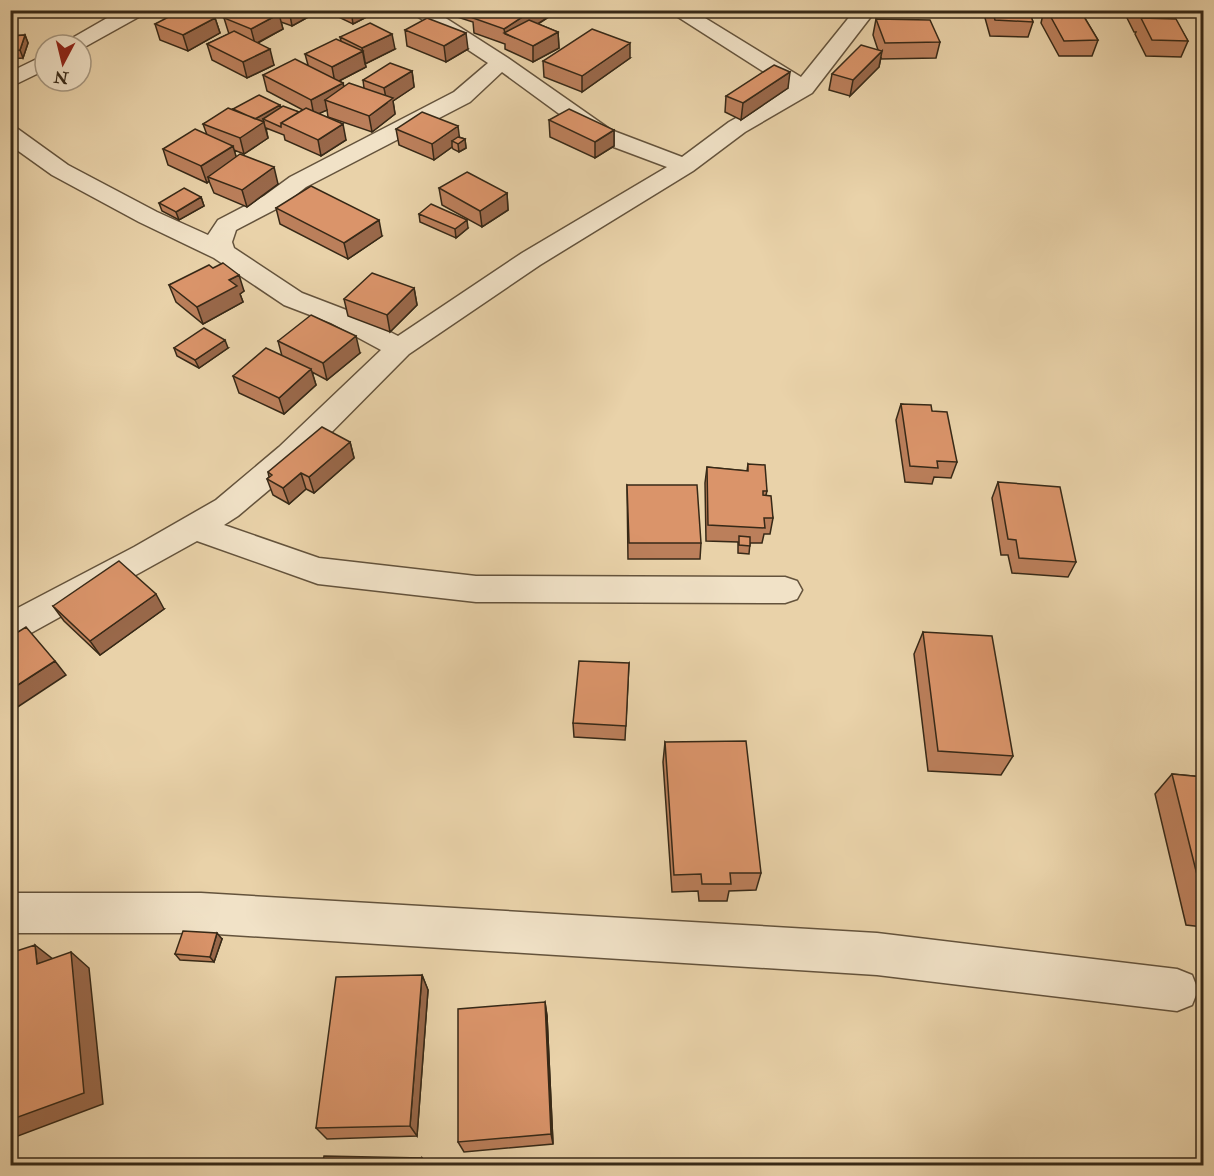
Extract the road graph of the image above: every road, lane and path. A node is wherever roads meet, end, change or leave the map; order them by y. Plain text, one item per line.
1 (137, 10) edge
2 (418, 10) edge
3 (677, 10) edge
4 (866, 10) edge
5 (93, 34) edge
6 (501, 62) junction
7 (33, 68) edge
8 (10, 81) edge
9 (804, 88) junction
10 (10, 134) edge
11 (685, 166) junction
12 (223, 252) junction
13 (399, 348) junction
14 (194, 527) junction
15 (785, 590) dead end
16 (10, 628) edge
17 (10, 913) edge
18 (1177, 990) dead end

1 - 5 street
2 - 6 street
3 - 9 street
4 - 9 street
6 - 11 street
6 - 12 street
7 - 8 street
9 - 11 street
10 - 12 street
11 - 13 street
12 - 13 street
13 - 14 street
14 - 15 street
14 - 16 street
17 - 18 street

